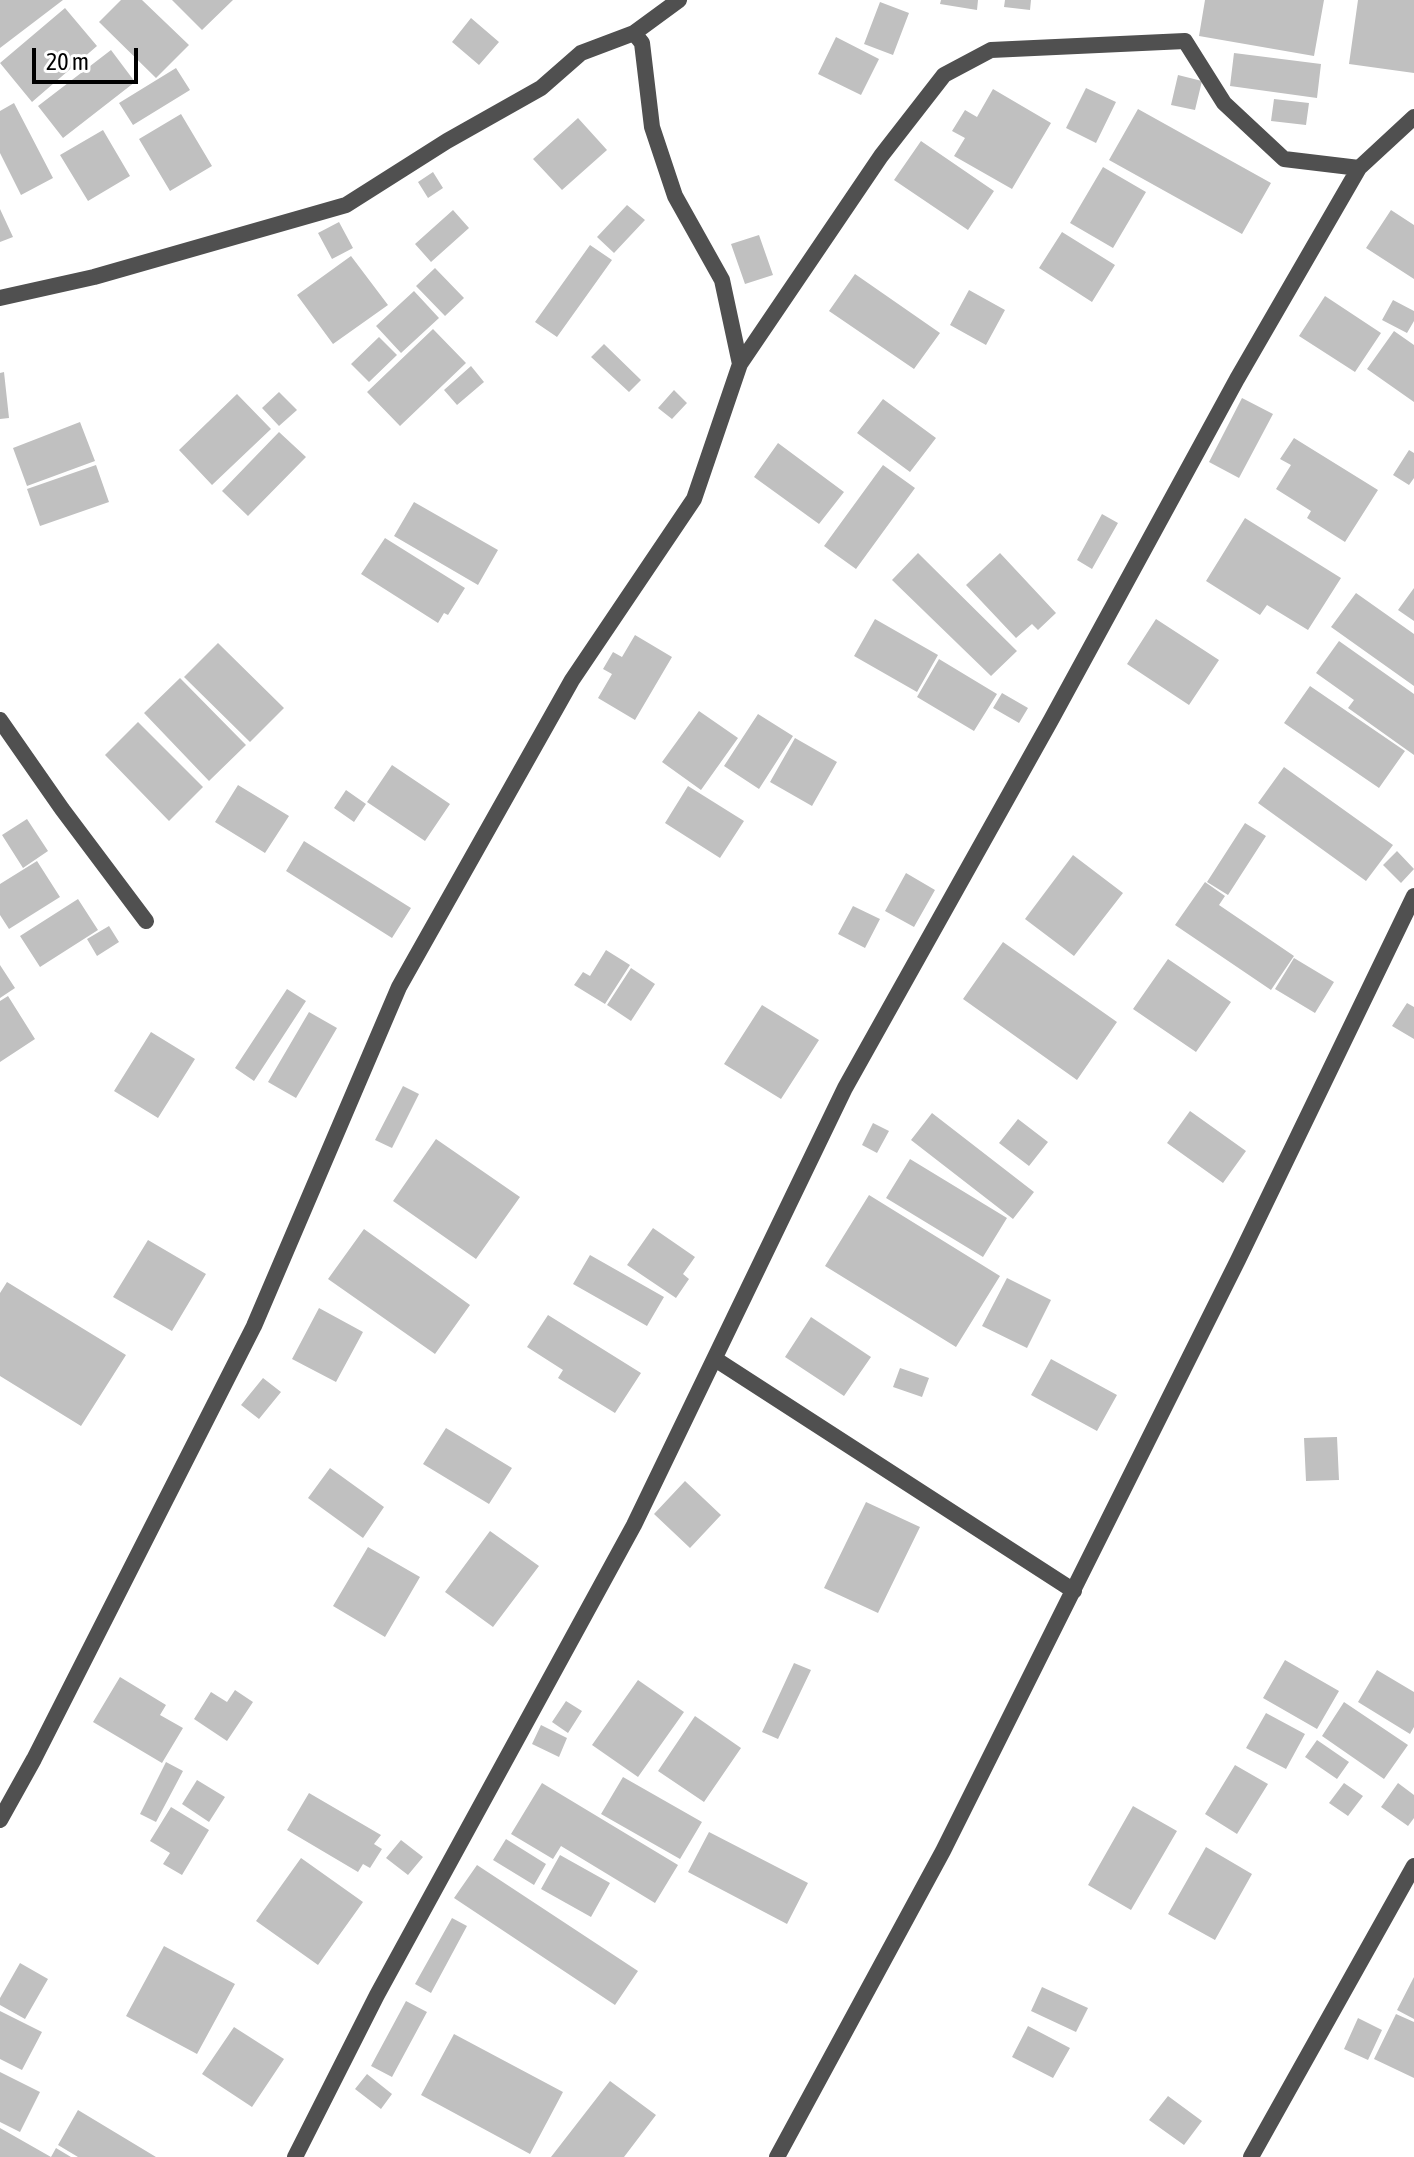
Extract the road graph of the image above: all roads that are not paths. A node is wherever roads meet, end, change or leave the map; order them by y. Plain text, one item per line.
1 (679, 0) edge
2 (634, 33) junction
3 (1414, 117) edge
4 (1359, 168) junction
5 (0, 298) edge
6 (740, 364) junction
7 (0, 720) edge
8 (1414, 896) edge
9 (146, 921) dead end
10 (715, 1359) junction
11 (1074, 1591) junction
12 (0, 1820) edge
13 (1414, 1866) edge
14 (295, 2157) edge
15 (777, 2157) edge
16 (1251, 2157) edge

1 - 2 street
2 - 5 street
2 - 6 street
3 - 4 street
4 - 6 street
4 - 10 street
6 - 12 street
7 - 9 street
8 - 11 street
10 - 11 street
10 - 14 street
11 - 15 street
13 - 16 street

